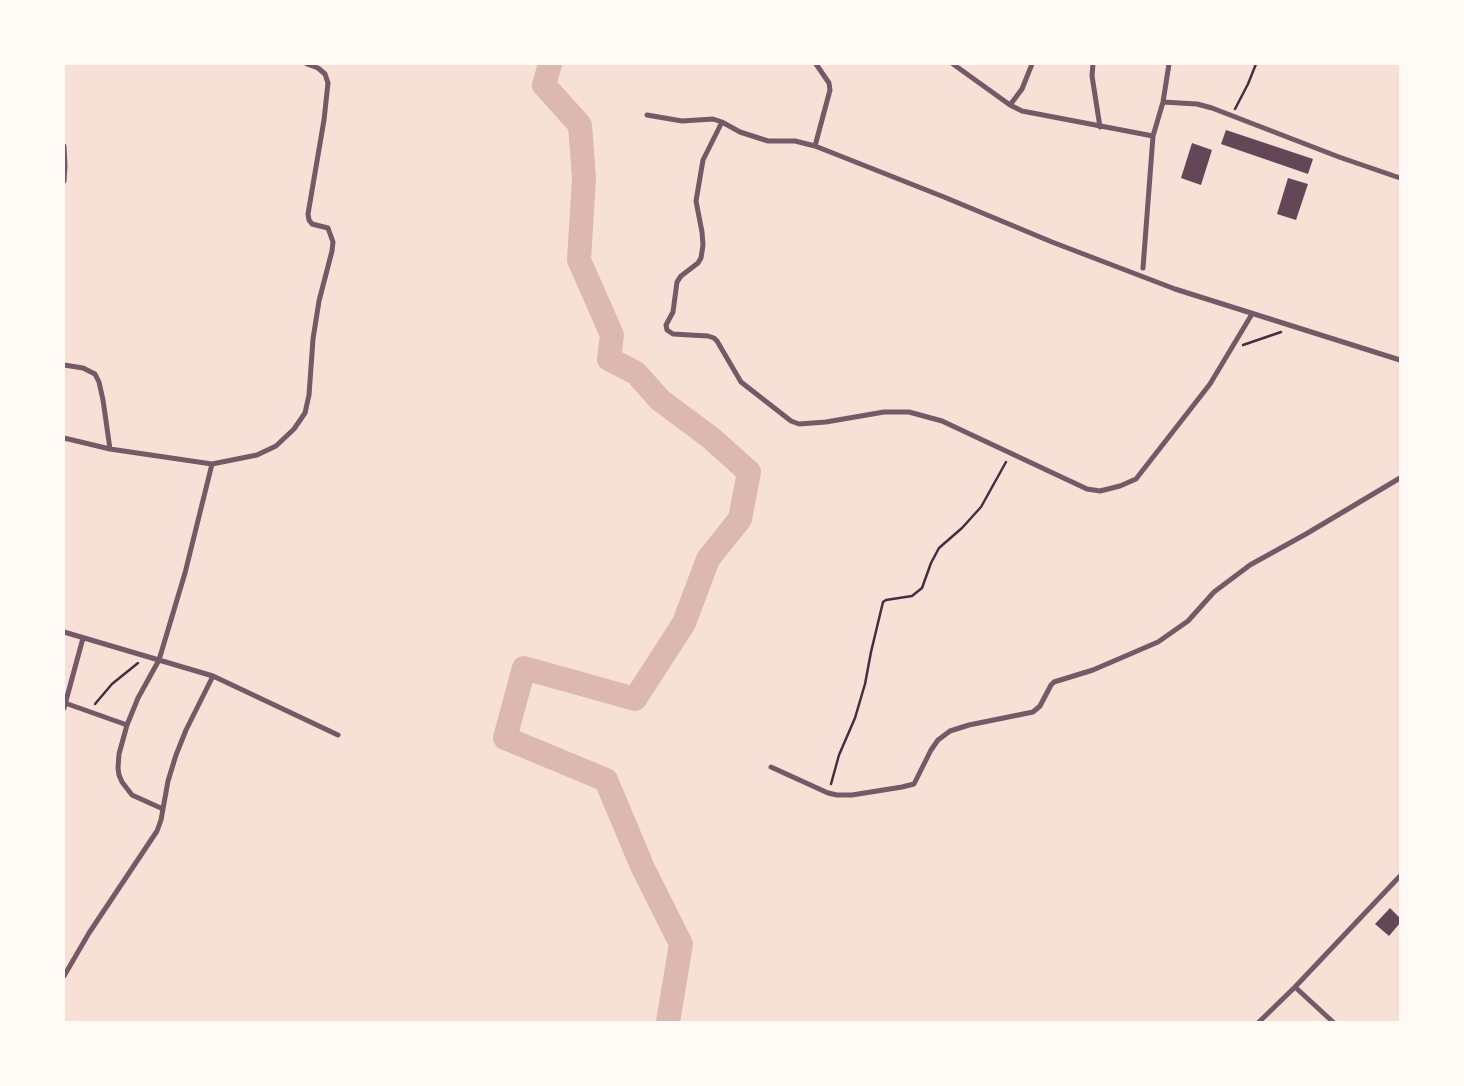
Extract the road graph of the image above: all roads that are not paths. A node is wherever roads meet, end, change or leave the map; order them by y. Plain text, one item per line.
1 (307, 64) edge
2 (816, 64) edge
3 (953, 64) edge
4 (1032, 64) edge
5 (1093, 64) edge
6 (1169, 64) edge
7 (1162, 102) junction
8 (1010, 105) junction
9 (646, 115) dead end
10 (722, 122) junction
11 (1100, 127) junction
12 (1153, 136) junction
13 (64, 146) edge
14 (815, 146) junction
15 (1400, 178) edge
16 (64, 181) edge
17 (1143, 268) dead end
18 (1252, 314) junction
19 (1400, 360) edge
20 (64, 365) edge
21 (64, 438) edge
22 (110, 449) junction
23 (212, 464) junction
24 (1400, 478) edge
25 (64, 632) edge
26 (83, 638) junction
27 (159, 660) junction
28 (213, 676) junction
29 (64, 705) edge
30 (127, 725) junction
31 (338, 735) dead end
32 (771, 768) dead end
33 (163, 809) junction
34 (1400, 876) edge
35 (64, 976) edge
36 (1295, 987) junction
37 (1259, 1022) edge
38 (1333, 1022) edge

1 - 23 street
2 - 14 street
3 - 8 street
4 - 8 street
5 - 11 street
6 - 7 street
7 - 12 street
7 - 15 street
8 - 11 street
9 - 10 street
10 - 14 street
10 - 18 street
11 - 12 street
12 - 17 street
13 - 16 street
14 - 18 street
18 - 19 street
20 - 22 street
21 - 22 street
22 - 23 street
23 - 27 street
24 - 32 street
25 - 26 street
26 - 27 street
26 - 29 street
27 - 28 street
27 - 30 street
28 - 31 street
28 - 33 street
29 - 30 street
30 - 33 street
33 - 35 street
34 - 36 street
36 - 37 street
36 - 38 street

